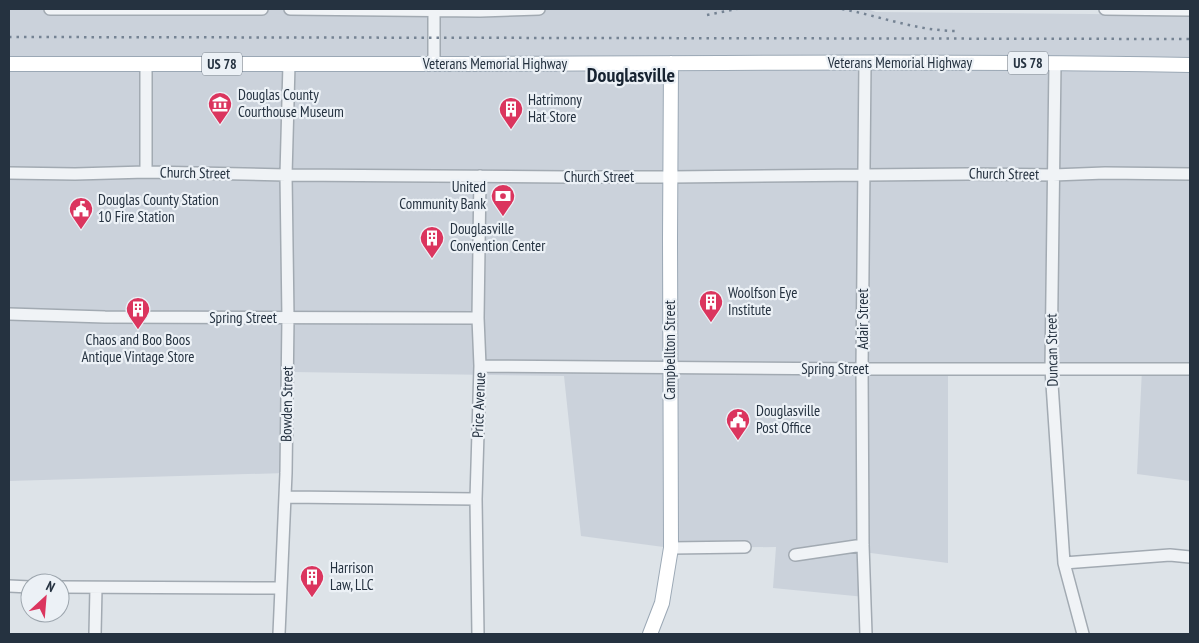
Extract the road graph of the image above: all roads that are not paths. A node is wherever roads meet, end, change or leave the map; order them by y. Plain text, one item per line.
1 (50, 9) edge
2 (70, 9) edge
3 (262, 9) edge
4 (290, 9) edge
5 (539, 9) edge
6 (1105, 9) edge
7 (434, 10) junction
8 (480, 10) edge
9 (1190, 10) edge
10 (671, 62) junction
11 (865, 63) junction
12 (1055, 63) junction
13 (9, 64) edge
14 (146, 64) junction
15 (289, 64) junction
16 (434, 64) junction
17 (1190, 65) edge
18 (146, 172) junction
19 (9, 173) edge
20 (286, 174) junction
21 (864, 174) junction
22 (1190, 174) edge
23 (1053, 175) junction
24 (480, 176) junction
25 (670, 177) junction
26 (9, 314) edge
27 (288, 318) junction
28 (478, 318) junction
29 (480, 366) junction
30 (670, 367) junction
31 (862, 369) junction
32 (1051, 369) junction
33 (1190, 369) edge
34 (285, 497) junction
35 (476, 499) junction
36 (862, 545) junction
37 (745, 547) dead end
38 (671, 548) junction
39 (795, 555) dead end
40 (1190, 557) edge
41 (1064, 563) junction
42 (70, 587) edge
43 (96, 588) junction
44 (281, 588) junction
45 (96, 634) edge
46 (279, 634) edge
47 (478, 634) edge
48 (650, 634) edge
49 (866, 634) edge
50 (1083, 634) edge

1 - 2 street
2 - 3 street
4 - 7 street
5 - 8 street
6 - 9 street
7 - 8 street
7 - 16 street
10 - 11 main road, Veterans Memorial Highway / US 78
10 - 16 main road, Veterans Memorial Highway / US 78
10 - 25 main road, Campbellton Street
11 - 12 main road, Veterans Memorial Highway / US 78
11 - 21 street, Adair Street
12 - 17 main road, Veterans Memorial Highway / US 78
12 - 23 street, Duncan Street
13 - 14 main road, Veterans Memorial Highway / US 78
14 - 15 main road, Veterans Memorial Highway / US 78
14 - 18 street
15 - 16 main road, Veterans Memorial Highway / US 78
15 - 20 street, Bowden Street
18 - 19 street, Church Street
18 - 20 street, Church Street
20 - 24 street, Church Street
20 - 27 street, Bowden Street
21 - 23 street, Church Street
21 - 25 street, Church Street
21 - 31 street, Adair Street
22 - 23 street, Church Street
23 - 32 street, Duncan Street
24 - 25 street, Church Street
24 - 28 street, Price Avenue
25 - 30 main road, Campbellton Street
26 - 27 street, Spring Street
27 - 28 street, Spring Street
27 - 34 street, Bowden Street
28 - 29 street, Price Avenue
29 - 30 street, Spring Street
29 - 35 street, Price Avenue
30 - 31 street, Spring Street
30 - 38 main road, Campbellton Street
31 - 32 street, Spring Street
31 - 36 street, Adair Street
32 - 33 street, Spring Street
32 - 41 street, Duncan Street
34 - 35 street
34 - 44 street, Bowden Street
35 - 47 street, Price Avenue
36 - 39 street
36 - 49 street, Adair Street
37 - 38 street
38 - 48 main road, Campbellton Street
40 - 41 street
41 - 50 street, Duncan Street
42 - 43 street
43 - 44 street
43 - 45 street
44 - 46 street, Bowden Street

